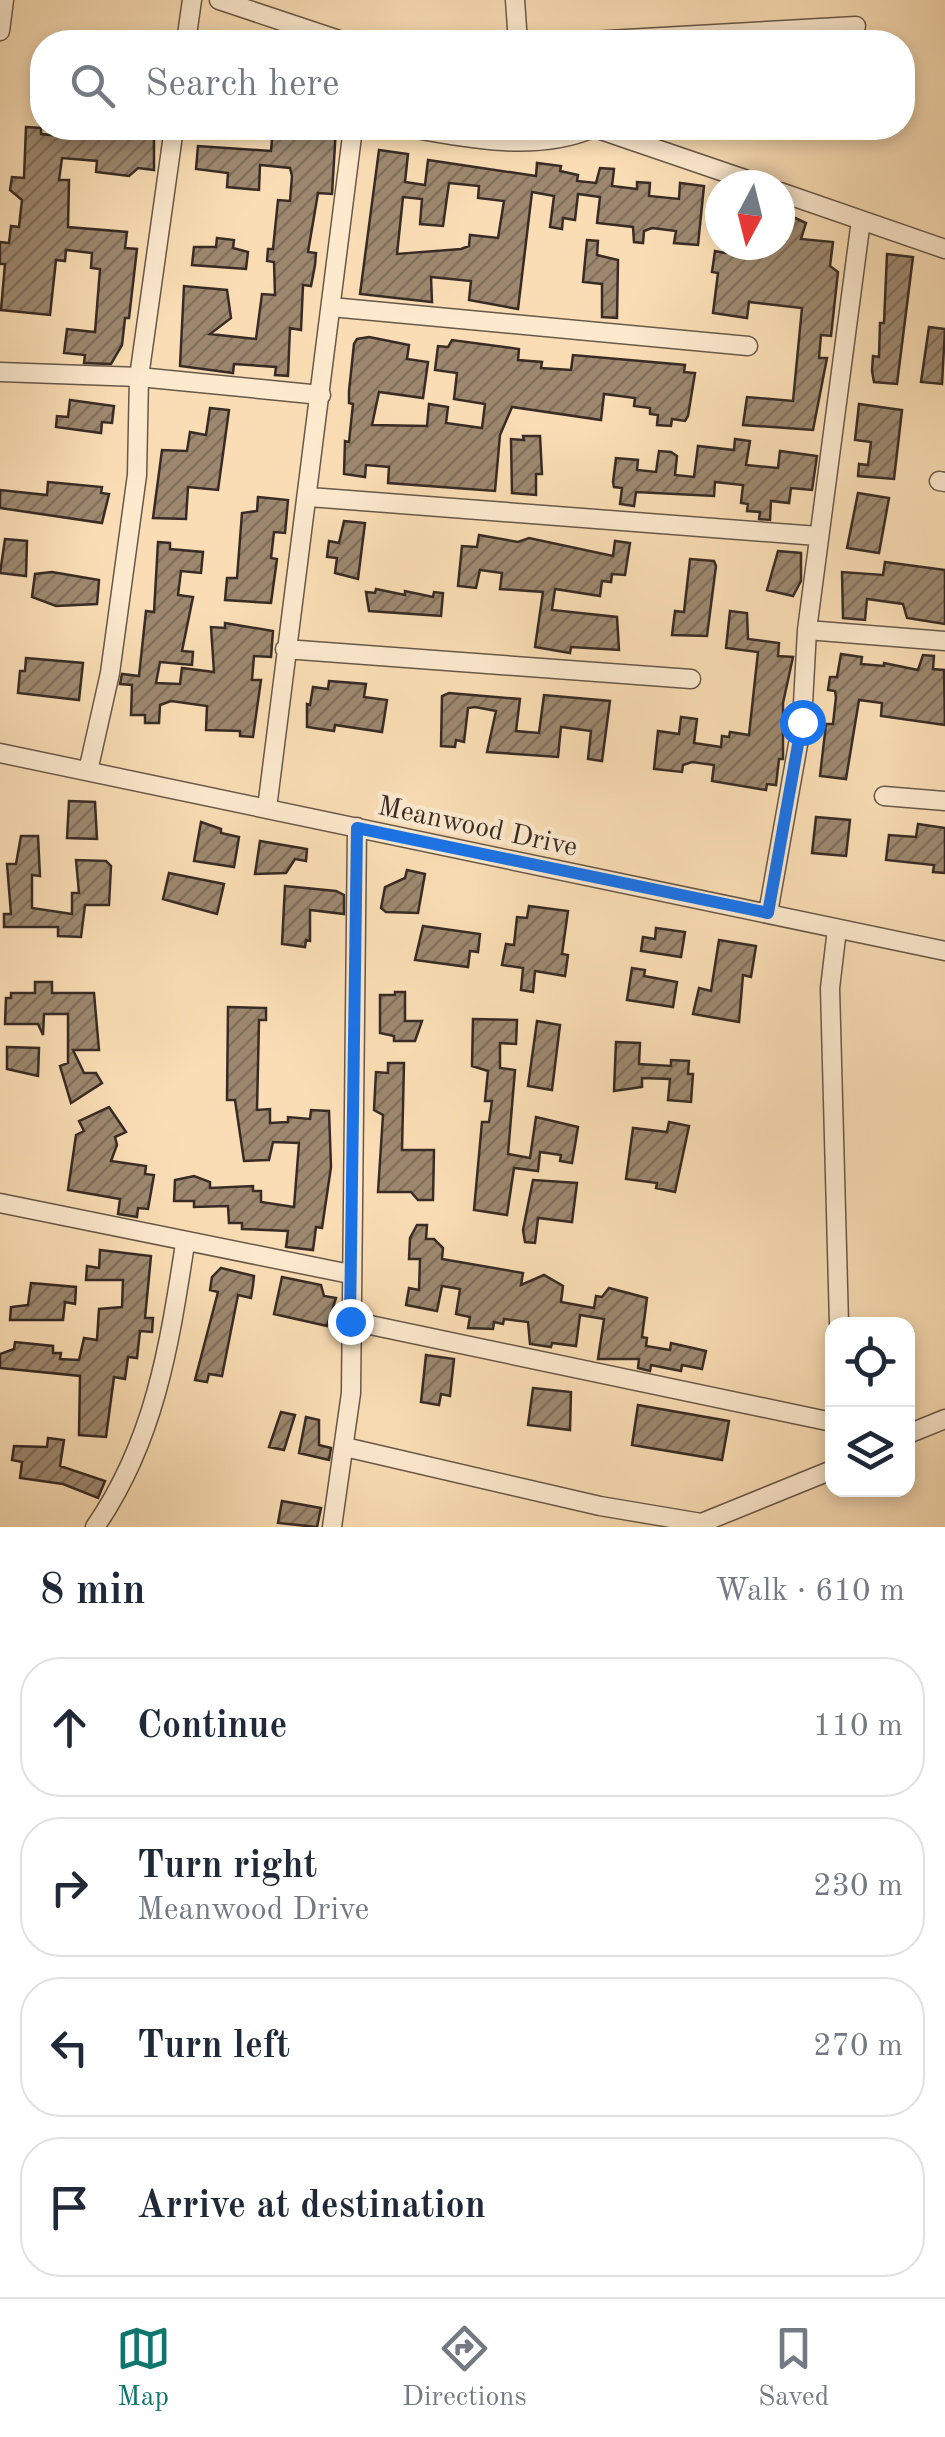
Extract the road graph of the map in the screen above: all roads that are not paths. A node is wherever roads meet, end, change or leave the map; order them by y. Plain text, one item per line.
1 (4, 0) edge
2 (192, 0) edge
3 (218, 0) edge
4 (515, 0) edge
5 (856, 26) dead end
6 (188, 30) edge
7 (309, 30) edge
8 (517, 30) edge
9 (785, 30) edge
10 (0, 31) edge
11 (172, 140) edge
12 (352, 140) edge
13 (521, 140) edge
14 (548, 140) edge
15 (629, 140) edge
16 (718, 170) edge
17 (795, 197) edge
18 (861, 220) junction
19 (945, 249) edge
20 (331, 306) junction
21 (748, 346) dead end
22 (0, 372) edge
23 (139, 377) junction
24 (321, 395) junction
25 (309, 497) junction
26 (818, 536) junction
27 (807, 630) junction
28 (945, 641) edge
29 (286, 649) junction
30 (692, 679) dead end
31 (0, 753) edge
32 (88, 771) junction
33 (884, 796) dead end
34 (945, 801) edge
35 (268, 808) junction
36 (357, 828) junction
37 (768, 913) junction
38 (837, 929) junction
39 (945, 952) edge
40 (0, 1203) edge
41 (185, 1244) junction
42 (350, 1274) junction
43 (838, 1317) edge
44 (350, 1321) junction
45 (945, 1419) edge
46 (825, 1421) edge
47 (915, 1431) edge
48 (345, 1448) junction
49 (825, 1473) edge
50 (600, 1506) junction
51 (696, 1525) edge
52 (95, 1527) edge
53 (332, 1527) edge
54 (612, 1527) edge

1 - 10 street
2 - 6 street
3 - 7 street
4 - 8 street
5 - 9 street
11 - 23 street
12 - 20 street
13 - 14 street
15 - 16 street
17 - 18 street
18 - 19 street
18 - 26 street
20 - 21 street
20 - 24 street
22 - 23 street
23 - 24 street
23 - 32 street
24 - 25 street
25 - 26 street
25 - 29 street
26 - 27 street
27 - 28 street
27 - 37 street
29 - 30 street
29 - 35 street
31 - 32 street, Meanwood Drive
32 - 35 street, Meanwood Drive
33 - 34 street
35 - 36 street, Meanwood Drive
36 - 37 street, Meanwood Drive
36 - 42 street
37 - 38 street, Meanwood Drive
38 - 39 street, Meanwood Drive
38 - 43 street
40 - 41 street
41 - 42 street
41 - 52 street
42 - 44 street
44 - 46 street
44 - 48 street
45 - 47 street
48 - 50 street
48 - 53 street
49 - 51 street
50 - 51 street
50 - 54 street

